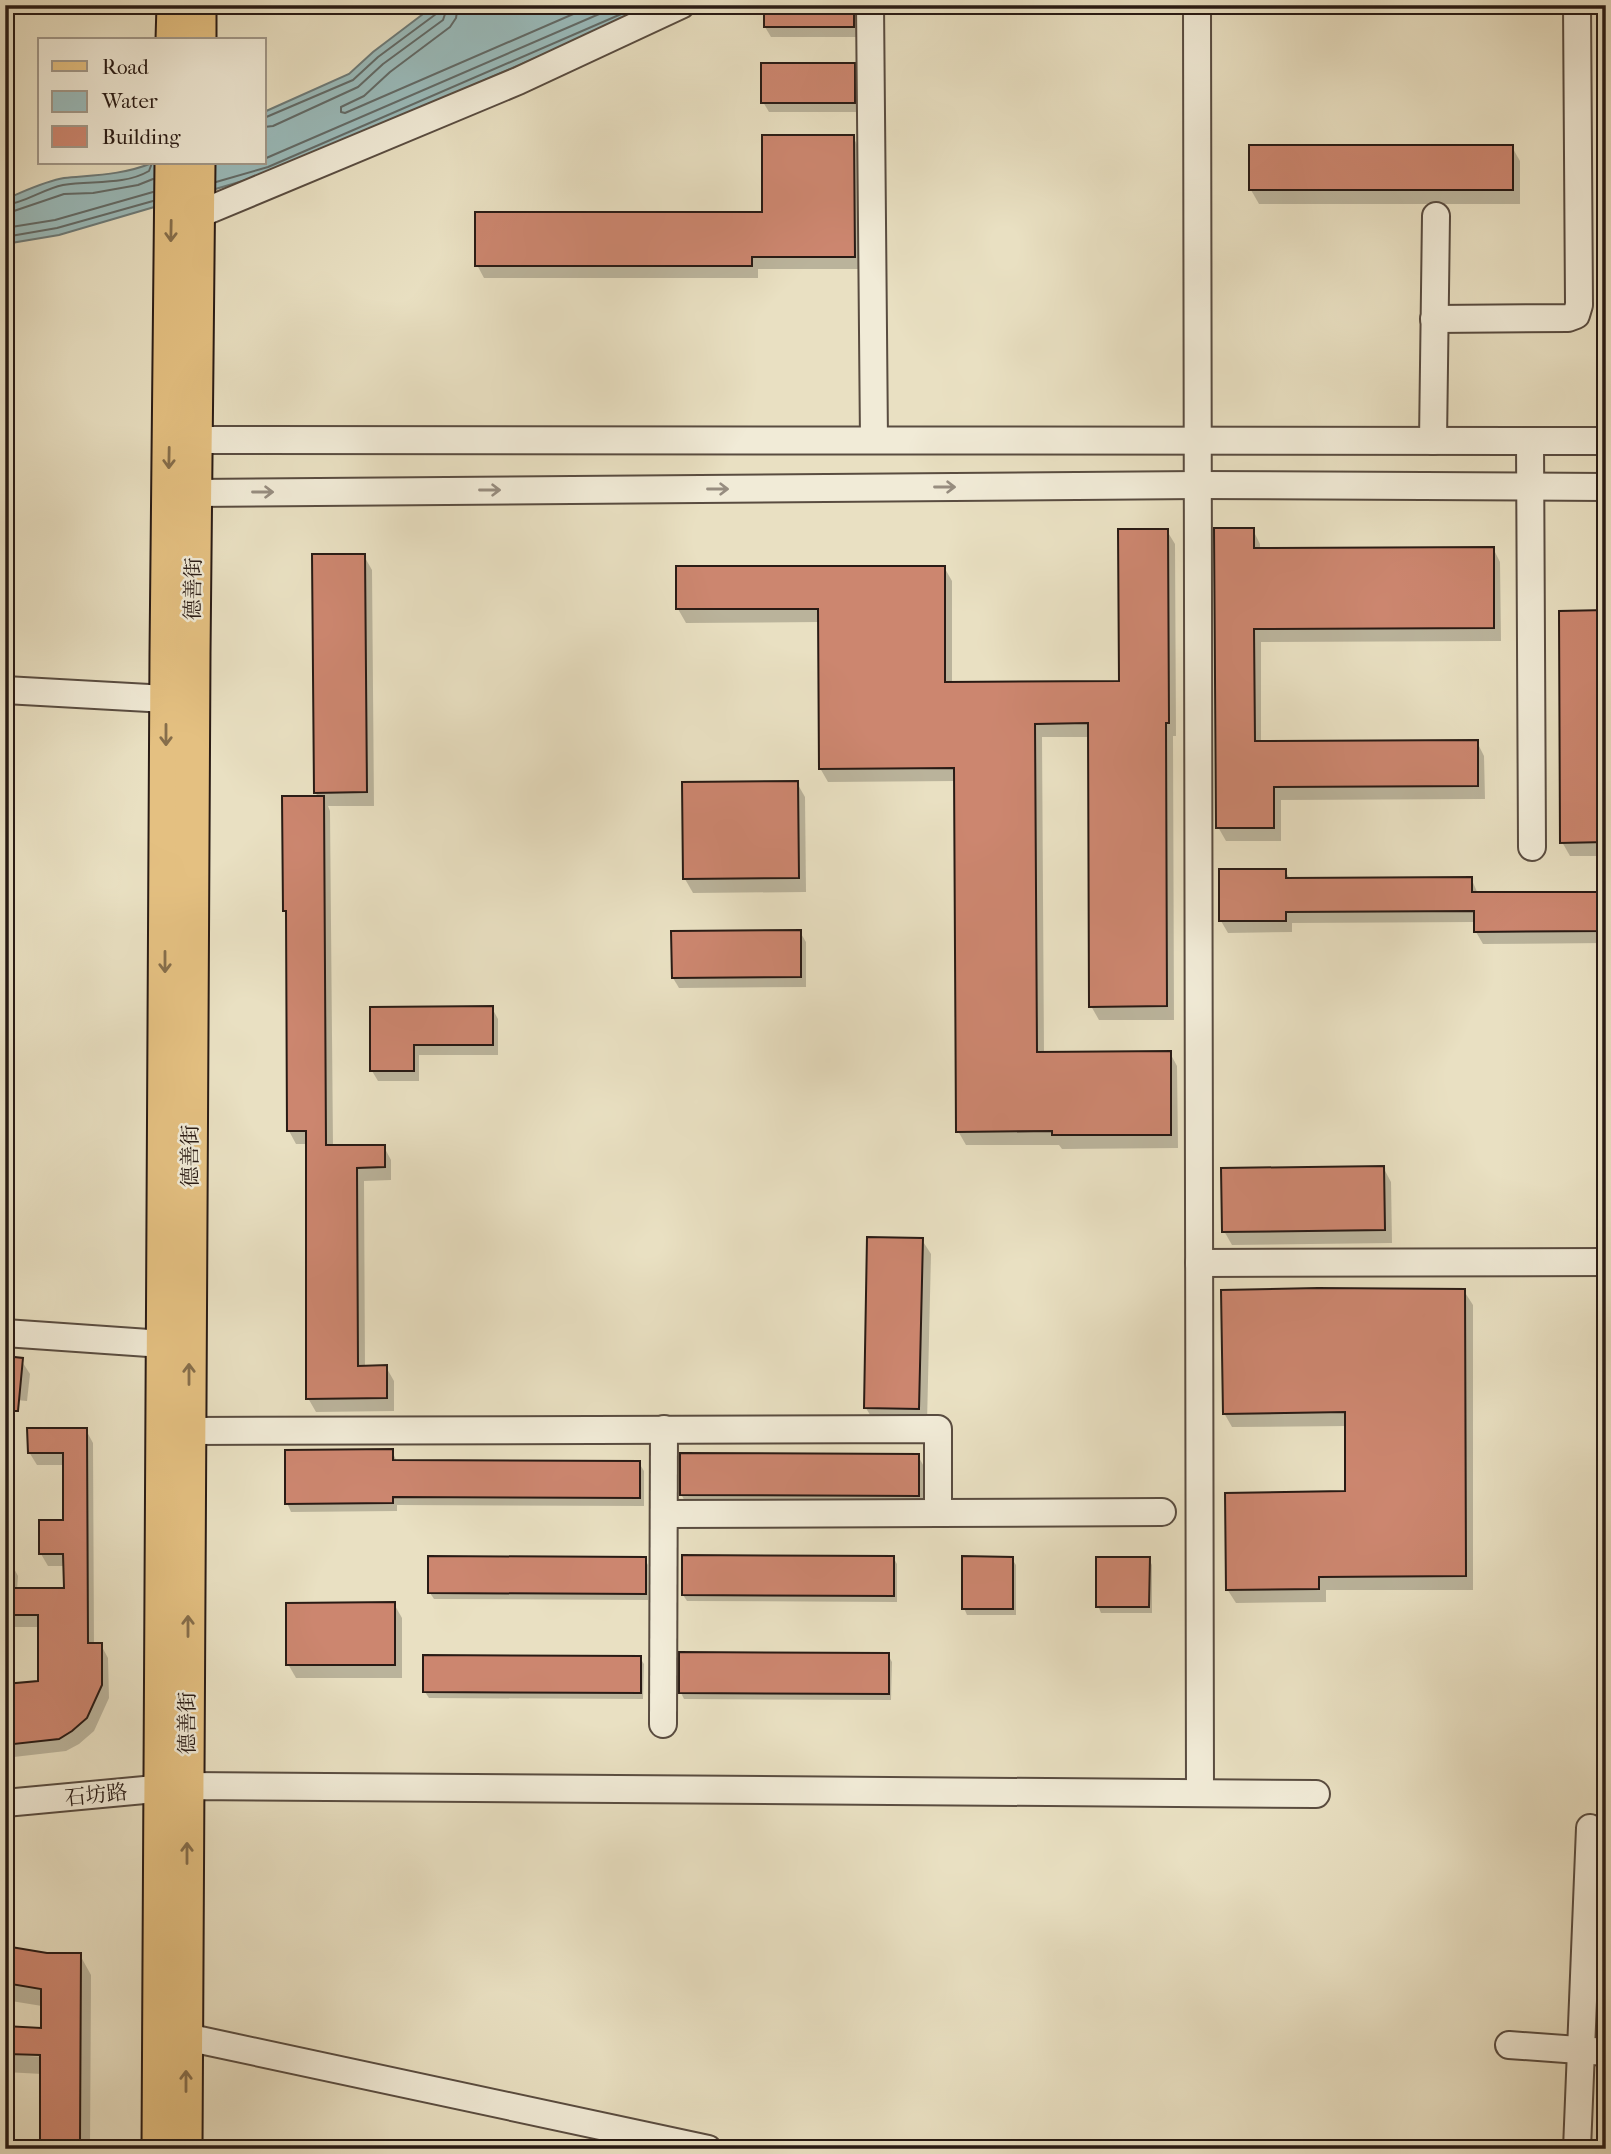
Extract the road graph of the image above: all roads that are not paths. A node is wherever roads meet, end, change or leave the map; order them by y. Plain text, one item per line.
1 (174, 5) edge
2 (200, 5) edge
3 (681, 5) edge
4 (870, 5) edge
5 (1198, 5) edge
6 (1577, 5) edge
7 (173, 38) edge
8 (199, 38) edge
9 (172, 164) edge
10 (198, 164) edge
11 (197, 215) junction
12 (1436, 216) dead end
13 (1434, 319) junction
14 (195, 440) junction
15 (874, 440) junction
16 (1198, 440) junction
17 (1433, 441) junction
18 (1530, 441) junction
19 (1606, 441) edge
20 (1198, 485) junction
21 (1530, 487) junction
22 (1606, 487) edge
23 (194, 493) junction
24 (5, 690) edge
25 (167, 699) junction
26 (1532, 846) dead end
27 (1606, 1262) edge
28 (1199, 1263) junction
29 (5, 1334) edge
30 (163, 1343) junction
31 (664, 1429) junction
32 (189, 1431) junction
33 (1162, 1512) dead end
34 (938, 1513) junction
35 (664, 1514) junction
36 (663, 1724) dead end
37 (174, 1787) junction
38 (1199, 1793) junction
39 (1316, 1794) dead end
40 (5, 1803) edge
41 (1590, 1828) dead end
42 (186, 2037) junction
43 (1509, 2045) dead end
44 (1594, 2052) edge
45 (159, 2149) edge
46 (185, 2149) edge
47 (708, 2149) edge
48 (1577, 2149) edge

1 - 7 main road
2 - 8 main road
3 - 11 street
4 - 15 street
5 - 16 street
6 - 13 street
9 -> 25 main road, 德善街
10 - 11 main road, 德善街
11 - 14 main road, 德善街
12 - 13 street
13 - 17 street
14 - 15 street
14 - 23 main road, 德善街
15 - 16 street
16 - 17 street
16 - 20 street
17 - 18 street
18 - 19 street
18 - 21 street
20 - 21 street
23 -> 20 street
20 - 28 street
21 - 22 street
21 - 26 street
32 -> 23 main road, 德善街
24 - 25 street
25 -> 30 main road, 德善街
27 - 28 street
28 - 38 street
29 - 30 street
30 - 37 main road, 德善街
31 - 32 street
31 - 34 street
31 - 35 street
37 -> 32 main road, 德善街
33 - 34 street
34 - 35 street
35 - 36 street
37 - 38 street, 石坊路
37 - 40 street, 石坊路
42 -> 37 main road, 德善街
37 - 45 main road, 德善街
38 - 39 street, 石坊路
41 - 44 street
46 -> 42 main road, 德善街
42 - 47 street
43 - 44 street
44 - 48 street

